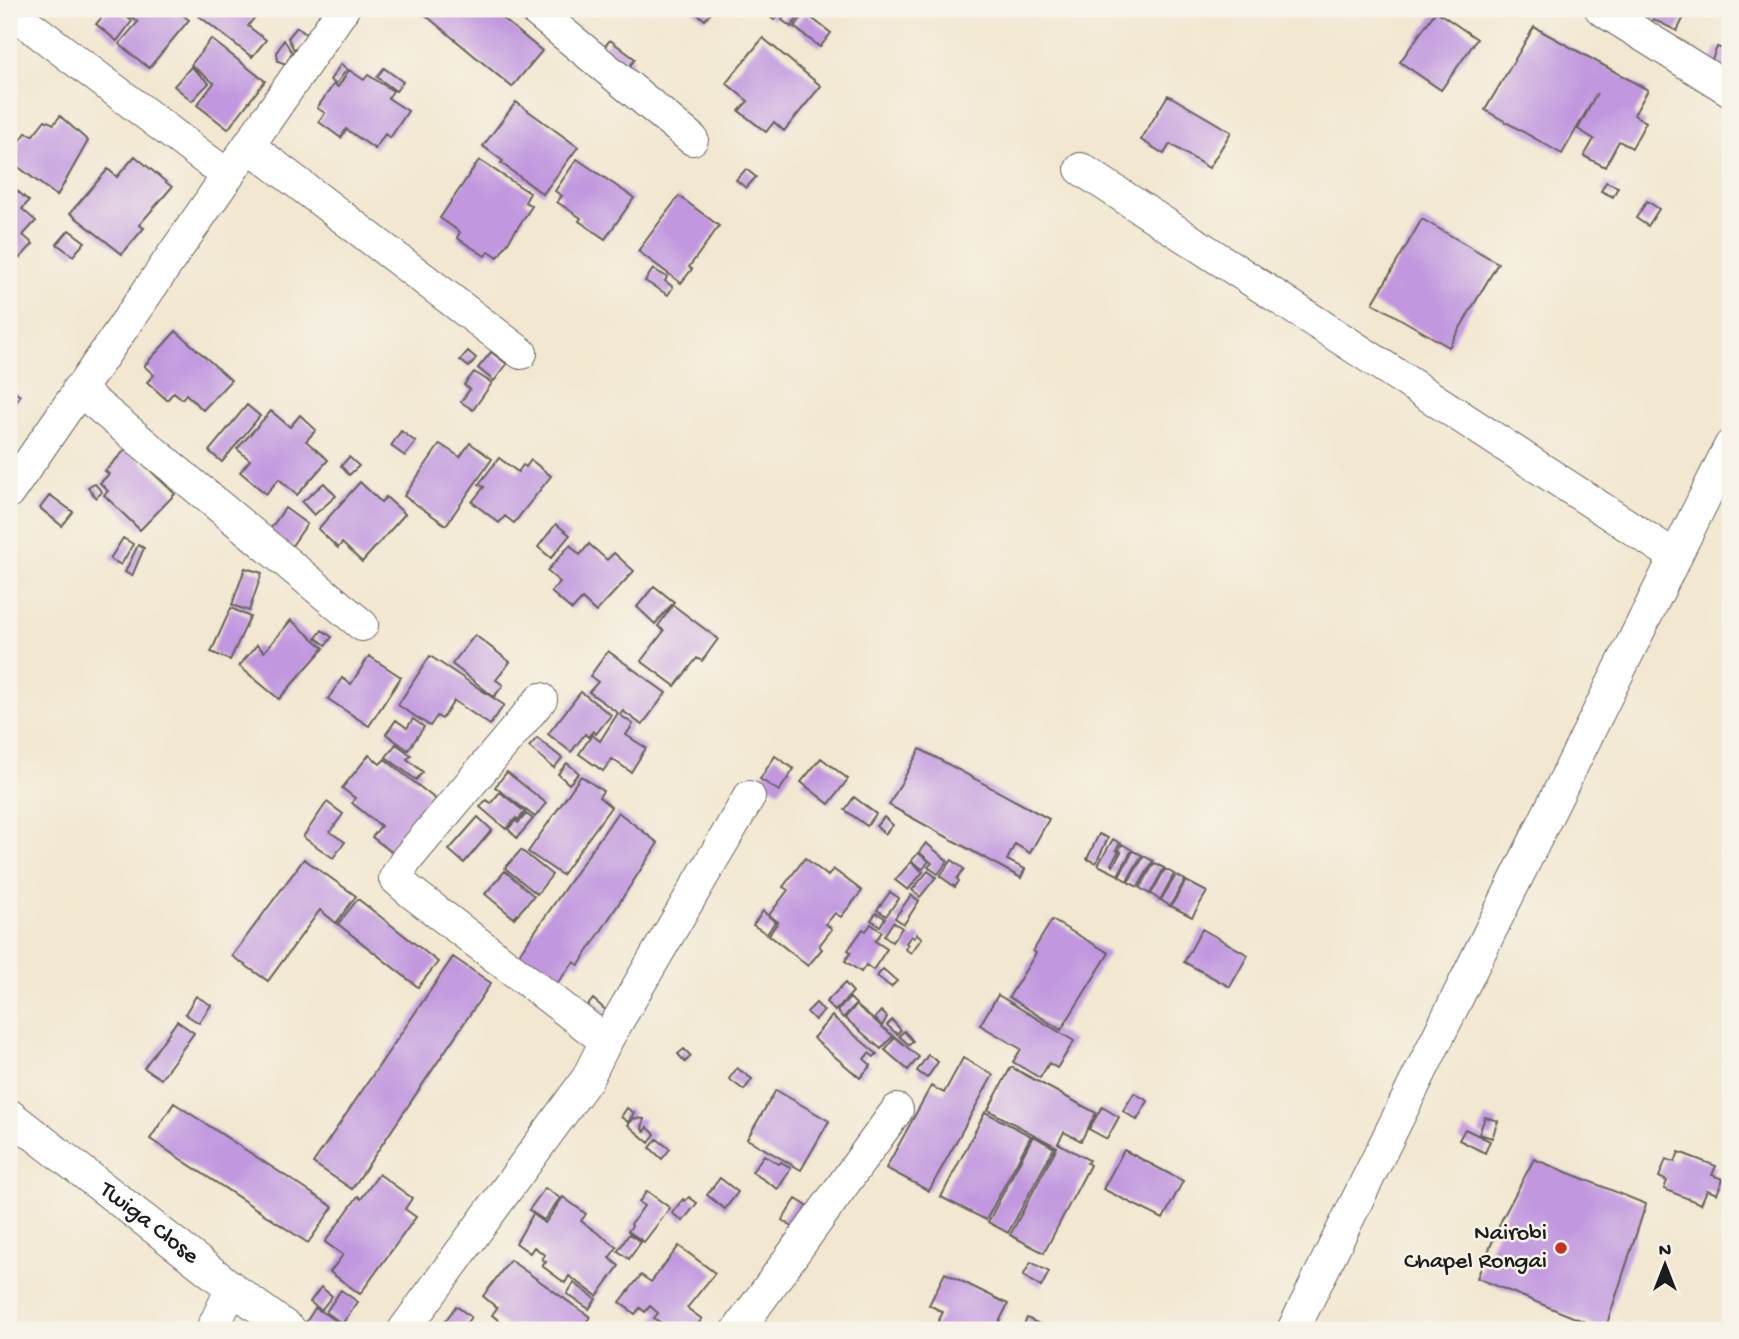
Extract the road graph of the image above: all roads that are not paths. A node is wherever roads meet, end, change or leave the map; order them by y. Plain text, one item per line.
1 (343, 9) edge
2 (534, 9) edge
3 (1601, 9) edge
4 (9, 10) edge
5 (1730, 90) edge
6 (692, 139) dead end
7 (249, 146) junction
8 (1081, 169) dead end
9 (228, 176) junction
10 (521, 353) dead end
11 (78, 389) junction
12 (1730, 446) edge
13 (9, 492) edge
14 (1676, 557) junction
15 (362, 625) dead end
16 (541, 699) dead end
17 (749, 797) dead end
18 (606, 1041) junction
19 (897, 1110) dead end
20 (9, 1115) edge
21 (232, 1288) junction
22 (212, 1330) edge
23 (290, 1330) edge
24 (404, 1330) edge
25 (738, 1330) edge
26 (1293, 1330) edge

1 - 7 street
2 - 6 street
3 - 5 street
4 - 9 street
7 - 9 street
7 - 10 street
8 - 14 street
9 - 11 street
11 - 13 street
11 - 15 street
12 - 14 street
14 - 26 street
16 - 18 street
17 - 18 street
18 - 24 street
19 - 25 street
20 - 21 street, Twiga Close
21 - 22 street
21 - 23 street, Twiga Close

